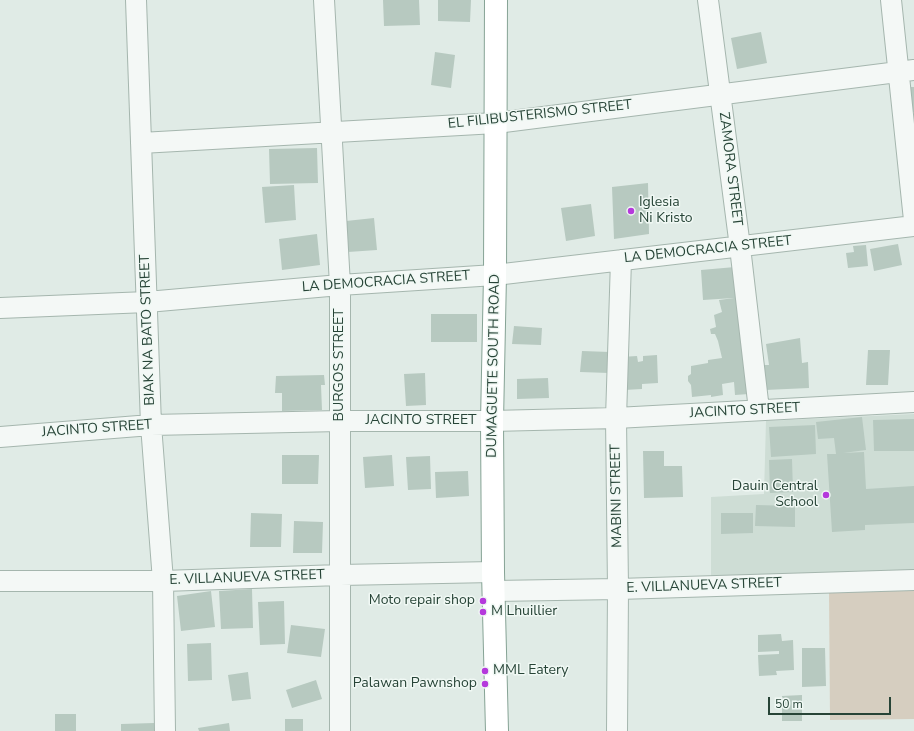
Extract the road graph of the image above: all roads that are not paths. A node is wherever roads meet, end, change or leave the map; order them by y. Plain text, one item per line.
1 (136, 0) edge
2 (324, 0) edge
3 (496, 0) edge
4 (708, 0) edge
5 (891, 0) edge
6 (906, 70) edge
7 (720, 94) junction
8 (496, 123) junction
9 (331, 132) junction
10 (141, 143) junction
11 (914, 220) edge
12 (914, 226) edge
13 (740, 247) junction
14 (621, 260) junction
15 (496, 275) junction
16 (340, 285) junction
17 (147, 302) junction
18 (0, 308) edge
19 (914, 402) edge
20 (760, 410) junction
21 (616, 418) junction
22 (340, 421) junction
23 (492, 421) junction
24 (151, 425) junction
25 (0, 437) edge
26 (340, 575) junction
27 (914, 580) edge
28 (163, 581) junction
29 (494, 581) junction
30 (0, 582) edge
31 (618, 589) junction
32 (165, 731) edge
33 (340, 731) edge
34 (497, 731) edge
35 (617, 731) edge

1 - 10 street, BIAK NA BATO STREET
2 - 9 street, BURGOS STREET
3 - 8 highway, DUMAGUETE SOUTH ROAD
4 - 7 street, ZAMORA STREET
5 - 6 street
6 - 7 street, EL FILIBUSTERISMO STREET
6 - 11 street
7 - 8 street, EL FILIBUSTERISMO STREET
7 - 13 street, ZAMORA STREET
8 - 9 street, EL FILIBUSTERISMO STREET
8 - 15 highway, DUMAGUETE SOUTH ROAD
9 - 10 street, EL FILIBUSTERISMO STREET
9 - 16 street, BURGOS STREET
10 - 17 street, BIAK NA BATO STREET
12 - 13 street, LA DEMOCRACIA STREET
13 - 14 street, LA DEMOCRACIA STREET
13 - 20 street, ZAMORA STREET
14 - 15 street, LA DEMOCRACIA STREET
14 - 21 street, MABINI STREET
15 - 16 street, LA DEMOCRACIA STREET
15 - 23 highway, DUMAGUETE SOUTH ROAD
16 - 17 street, LA DEMOCRACIA STREET
16 - 22 street, BURGOS STREET
17 - 18 street, LA DEMOCRACIA STREET
17 - 24 street, BIAK NA BATO STREET
19 - 20 street, JACINTO STREET
20 - 21 street, JACINTO STREET
21 - 23 street, JACINTO STREET
21 - 31 street, MABINI STREET
22 - 23 street, JACINTO STREET
22 - 24 street, JACINTO STREET
22 - 26 street, BURGOS STREET
23 - 29 highway, DUMAGUETE SOUTH ROAD
24 - 25 street, JACINTO STREET
24 - 28 street, BIAK NA BATO STREET
26 - 28 street, E. VILLANUEVA STREET
26 - 29 street, E. VILLANUEVA STREET
26 - 33 street, BURGOS STREET
27 - 31 street, E. VILLANUEVA STREET
28 - 30 street, E. VILLANUEVA STREET
28 - 32 street, BIAK NA BATO STREET
29 - 31 street, E. VILLANUEVA STREET
29 - 34 highway, DUMAGUETE SOUTH ROAD
31 - 35 street, MABINI STREET

